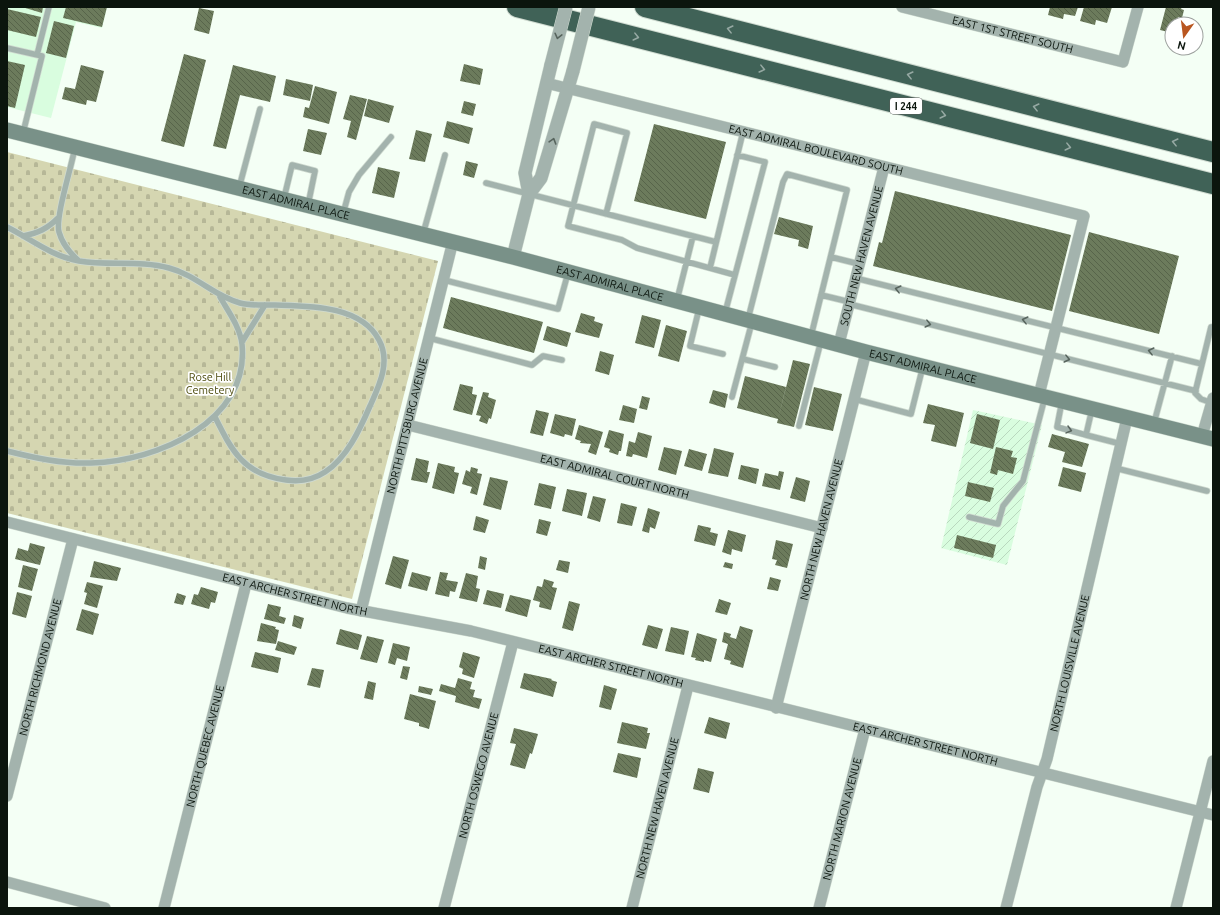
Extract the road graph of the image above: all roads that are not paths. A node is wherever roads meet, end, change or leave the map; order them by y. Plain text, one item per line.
1 (49, 7) edge
2 (517, 7) edge
3 (566, 7) edge
4 (589, 7) edge
5 (645, 7) edge
6 (902, 7) edge
7 (1138, 7) edge
8 (921, 9) edge
9 (7, 48) edge
10 (37, 55) junction
11 (546, 84) junction
12 (569, 89) junction
13 (260, 109) dead end
14 (7, 130) edge
15 (743, 132) junction
16 (23, 134) junction
17 (391, 136) dead end
18 (75, 147) junction
19 (1213, 152) edge
20 (445, 155) dead end
21 (737, 155) junction
22 (884, 167) junction
23 (486, 183) dead end
24 (1213, 184) edge
25 (239, 188) junction
26 (529, 194) junction
27 (284, 199) junction
28 (308, 205) junction
29 (574, 205) junction
30 (343, 214) junction
31 (606, 214) junction
32 (58, 218) junction
33 (7, 227) edge
34 (423, 234) junction
35 (23, 236) junction
36 (693, 236) junction
37 (453, 241) junction
38 (716, 242) junction
39 (513, 257) junction
40 (831, 257) junction
41 (79, 261) junction
42 (687, 262) junction
43 (859, 264) junction
44 (710, 268) junction
45 (568, 272) junction
46 (735, 275) junction
47 (855, 278) junction
48 (444, 280) junction
49 (821, 295) junction
50 (220, 297) junction
51 (677, 301) junction
52 (849, 303) junction
53 (265, 305) junction
54 (700, 307) junction
55 (725, 314) junction
56 (750, 320) junction
57 (1213, 327) edge
58 (1056, 328) junction
59 (429, 338) junction
60 (816, 338) junction
61 (242, 342) junction
62 (839, 344) junction
63 (866, 352) junction
64 (723, 354) dead end
65 (1050, 354) junction
66 (1172, 356) junction
67 (743, 359) junction
68 (562, 360) dead end
69 (1202, 364) junction
70 (923, 366) junction
71 (775, 367) dead end
72 (1165, 383) junction
73 (1196, 391) junction
74 (1042, 396) junction
75 (732, 397) dead end
76 (854, 399) junction
77 (1212, 400) edge
78 (1062, 401) junction
79 (1092, 409) junction
80 (215, 417) junction
81 (1127, 418) junction
82 (1154, 424) junction
83 (408, 425) junction
84 (799, 426) dead end
85 (1086, 435) junction
86 (1208, 437) edge
87 (1121, 444) junction
88 (7, 451) edge
89 (1115, 468) junction
90 (1207, 491) dead end
91 (969, 517) dead end
92 (7, 522) edge
93 (822, 528) junction
94 (73, 539) junction
95 (246, 584) junction
96 (361, 611) junction
97 (512, 642) junction
98 (688, 686) junction
99 (776, 708) junction
100 (865, 729) junction
101 (1213, 761) edge
102 (1042, 773) junction
103 (7, 796) edge
104 (1200, 812) junction
105 (1213, 815) edge
106 (7, 882) edge
107 (105, 908) edge
108 (164, 908) edge
109 (444, 908) edge
110 (632, 908) edge
111 (819, 908) edge
112 (1006, 908) edge
113 (1176, 908) edge

1 - 10 lane
2 -> 24 highway, I 244
3 -> 11 street, bridge
4 - 12 street, bridge
19 -> 5 highway
6 - 8 street, EAST 1ST STREET SOUTH
7 - 8 street, EAST 1ST STREET SOUTH
9 - 10 lane
10 - 16 lane
11 - 12 street, EAST ADMIRAL BOULEVARD SOUTH
11 - 26 street
12 - 15 street, EAST ADMIRAL BOULEVARD SOUTH
26 -> 12 street
13 - 25 lane
14 - 16 main road, EAST ADMIRAL PLACE
15 - 21 lane
15 - 22 street, EAST ADMIRAL BOULEVARD SOUTH
16 - 18 main road, EAST ADMIRAL PLACE
17 - 30 lane
18 - 25 main road, EAST ADMIRAL PLACE
18 - 32 lane
20 - 34 lane
21 - 38 lane
21 - 46 lane
22 - 43 street, SOUTH NEW HAVEN AVENUE
22 - 58 street, EAST ADMIRAL BOULEVARD SOUTH
23 - 26 lane
25 - 27 main road, EAST ADMIRAL PLACE
26 - 29 lane
26 - 39 street
27 - 28 main road, EAST ADMIRAL PLACE
27 - 28 lane
28 - 30 main road, EAST ADMIRAL PLACE
29 - 31 lane
29 - 31 lane
29 - 42 lane
30 - 34 main road, EAST ADMIRAL PLACE
31 - 36 lane
32 - 35 lane
32 - 41 lane
33 - 35 lane
34 - 37 main road, EAST ADMIRAL PLACE
35 - 41 lane
36 - 38 lane
36 - 42 lane
37 - 39 main road, EAST ADMIRAL PLACE
37 - 48 street, NORTH PITTSBURG AVENUE
38 - 44 lane
39 - 45 main road, EAST ADMIRAL PLACE
40 - 43 lane
40 - 49 lane
40 - 56 lane
41 - 50 lane
42 - 44 lane
42 - 51 lane
43 - 47 street, SOUTH NEW HAVEN AVENUE
44 - 46 lane
45 - 48 lane
45 - 51 main road, EAST ADMIRAL PLACE
46 - 55 lane
47 - 52 street, SOUTH NEW HAVEN AVENUE
58 -> 47 lane
48 - 59 street, NORTH PITTSBURG AVENUE
49 - 52 lane
49 - 60 lane
50 - 53 lane
50 - 61 lane
51 - 54 main road, EAST ADMIRAL PLACE
52 - 62 street, SOUTH NEW HAVEN AVENUE
52 -> 65 lane
53 - 61 lane
53 - 80 lane
54 - 55 main road, EAST ADMIRAL PLACE
54 - 64 lane
55 - 56 main road, EAST ADMIRAL PLACE
56 - 60 main road, EAST ADMIRAL PLACE
56 - 67 lane
57 - 69 lane
58 - 65 street
66 -> 58 lane
59 - 68 lane
59 - 83 street, NORTH PITTSBURG AVENUE
60 - 62 main road, EAST ADMIRAL PLACE
60 - 84 lane
61 - 80 lane
62 - 63 main road, EAST ADMIRAL PLACE
63 - 70 main road, EAST ADMIRAL PLACE
63 - 76 street, NORTH NEW HAVEN AVENUE
65 -> 72 lane
65 - 74 street
66 - 69 lane
66 - 72 lane
67 - 71 lane
67 - 75 lane
69 - 73 lane
70 - 74 main road, EAST ADMIRAL PLACE
70 - 76 lane
72 - 73 lane
72 - 82 lane
73 - 77 lane
74 - 78 main road, EAST ADMIRAL PLACE
74 - 91 lane
76 - 93 street, NORTH NEW HAVEN AVENUE
77 - 86 street
78 - 79 main road, EAST ADMIRAL PLACE
78 -> 85 lane
79 - 81 main road, EAST ADMIRAL PLACE
79 - 85 lane
80 - 88 lane
81 - 82 main road, EAST ADMIRAL PLACE
81 - 87 street, NORTH LOUISVILLE AVENUE
82 - 86 main road, EAST ADMIRAL PLACE
83 - 93 street, EAST ADMIRAL COURT NORTH
83 - 96 street, NORTH PITTSBURG AVENUE
85 - 87 lane
87 - 89 street, NORTH LOUISVILLE AVENUE
89 - 90 lane
89 - 102 street, NORTH LOUISVILLE AVENUE
92 - 94 street, EAST ARCHER STREET NORTH
93 - 99 street, NORTH NEW HAVEN AVENUE
94 - 95 street, EAST ARCHER STREET NORTH
94 - 103 street, NORTH RICHMOND AVENUE
95 - 96 street, EAST ARCHER STREET NORTH
95 - 108 street, NORTH QUEBEC AVENUE
96 - 97 street, EAST ARCHER STREET NORTH
97 - 98 street, EAST ARCHER STREET NORTH
97 - 109 street, NORTH OSWEGO AVENUE
98 - 99 street, EAST ARCHER STREET NORTH
98 - 110 street, NORTH NEW HAVEN AVENUE
99 - 100 street, EAST ARCHER STREET NORTH
100 - 102 street, EAST ARCHER STREET NORTH
100 - 111 street, NORTH MARION AVENUE
101 - 104 street
102 - 104 street, EAST ARCHER STREET NORTH
102 - 112 street, NORTH LOUISVILLE AVENUE
104 - 105 street, EAST ARCHER STREET NORTH
104 - 113 street
106 - 107 street

